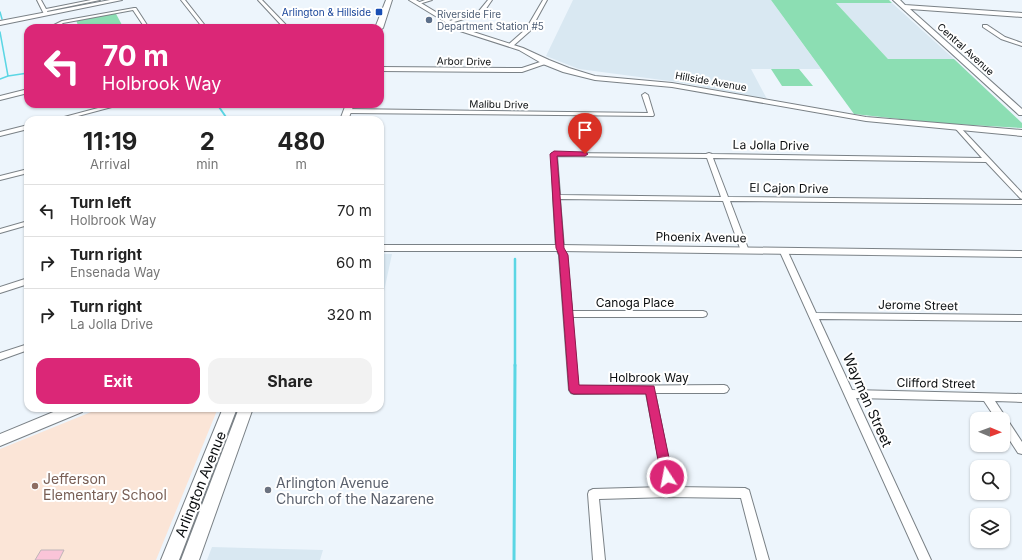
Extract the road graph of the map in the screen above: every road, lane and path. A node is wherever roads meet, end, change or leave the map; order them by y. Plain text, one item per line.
1 (40, 0) edge
2 (119, 0) edge
3 (183, 0) edge
4 (260, 0) edge
5 (390, 0) edge
6 (412, 0) edge
7 (430, 0) edge
8 (490, 0) edge
9 (545, 0) edge
10 (896, 0) edge
11 (94, 3) edge
12 (419, 3) junction
13 (904, 7) junction
14 (45, 12) junction
15 (99, 14) junction
16 (1022, 15) edge
17 (92, 16) junction
18 (449, 22) junction
19 (0, 23) edge
20 (65, 24) edge
21 (144, 24) edge
22 (202, 24) edge
23 (283, 24) edge
24 (381, 24) edge
25 (985, 26) dead end
26 (511, 45) junction
27 (1022, 45) edge
28 (546, 62) junction
29 (384, 69) edge
30 (24, 92) edge
31 (645, 95) dead end
32 (0, 98) edge
33 (104, 108) edge
34 (347, 112) edge
35 (1022, 113) edge
36 (72, 116) edge
37 (957, 127) junction
38 (24, 128) edge
39 (1022, 133) edge
40 (0, 134) edge
41 (709, 155) junction
42 (988, 160) junction
43 (24, 172) edge
44 (0, 178) edge
45 (556, 197) junction
46 (1022, 197) edge
47 (725, 199) junction
48 (1022, 202) edge
49 (24, 224) edge
50 (0, 231) edge
51 (384, 248) edge
52 (560, 248) junction
53 (745, 251) junction
54 (784, 252) junction
55 (1022, 254) edge
56 (24, 282) edge
57 (0, 290) edge
58 (567, 314) junction
59 (703, 314) dead end
60 (814, 316) junction
61 (1022, 318) edge
62 (24, 348) edge
63 (0, 357) edge
64 (650, 390) junction
65 (724, 390) dead end
66 (850, 394) junction
67 (987, 397) junction
68 (1022, 398) edge
69 (67, 412) edge
70 (228, 412) edge
71 (245, 412) edge
72 (997, 412) edge
73 (1010, 432) edge
74 (0, 440) edge
75 (1022, 450) edge
76 (670, 492) junction
77 (170, 560) edge
78 (190, 560) edge
79 (599, 560) edge
80 (763, 560) edge
81 (925, 560) edge

1 - 14 street
2 - 11 street
3 - 22 street
4 - 23 street
5 - 24 main road
6 - 12 street, Hillside Avenue
7 - 12 street
8 - 18 street
9 - 26 street
10 - 13 street, Central Avenue
11 - 14 street
11 - 14 street
11 - 15 street
11 - 17 street
12 - 18 street, Hillside Avenue
13 - 16 street
13 - 35 street, Central Avenue
14 - 19 street
15 - 17 street
15 - 21 street
17 - 20 street
18 - 26 street, Hillside Avenue
25 - 27 street
26 - 28 street, Hillside Avenue
28 - 29 street, Arbor Drive
28 - 37 street, Hillside Avenue
30 - 32 street
31 - 34 street, Malibu Drive
33 - 36 street
37 - 39 street, Hillside Avenue
37 - 42 street
38 - 40 street
41 - 42 street, La Jolla Drive
41 - 45 street, La Jolla Drive
41 - 47 street
42 - 46 street
43 - 44 street
45 - 47 street, El Cajon Drive
45 - 52 street
47 - 48 street, El Cajon Drive
47 - 53 street
49 - 50 street
51 - 52 street, Phoenix Avenue
52 - 53 street, Phoenix Avenue
52 - 58 street
53 - 54 street, Phoenix Avenue
54 - 55 street, Phoenix Avenue
54 - 60 street, Wayman Street
56 - 57 street
58 - 59 street, Canoga Place
58 - 64 street, Holbrook Way
60 - 61 street, Jerome Street
60 - 66 street, Wayman Street
62 - 63 street
64 - 65 street, Holbrook Way
64 - 76 street
66 - 67 street, Clifford Street
66 - 81 street, Wayman Street
67 - 68 street, Clifford Street
67 - 72 street
69 - 74 street
70 - 77 main road, Arlington Avenue
71 - 78 main road, Arlington Avenue
73 - 75 street
76 - 79 street
76 - 80 street

